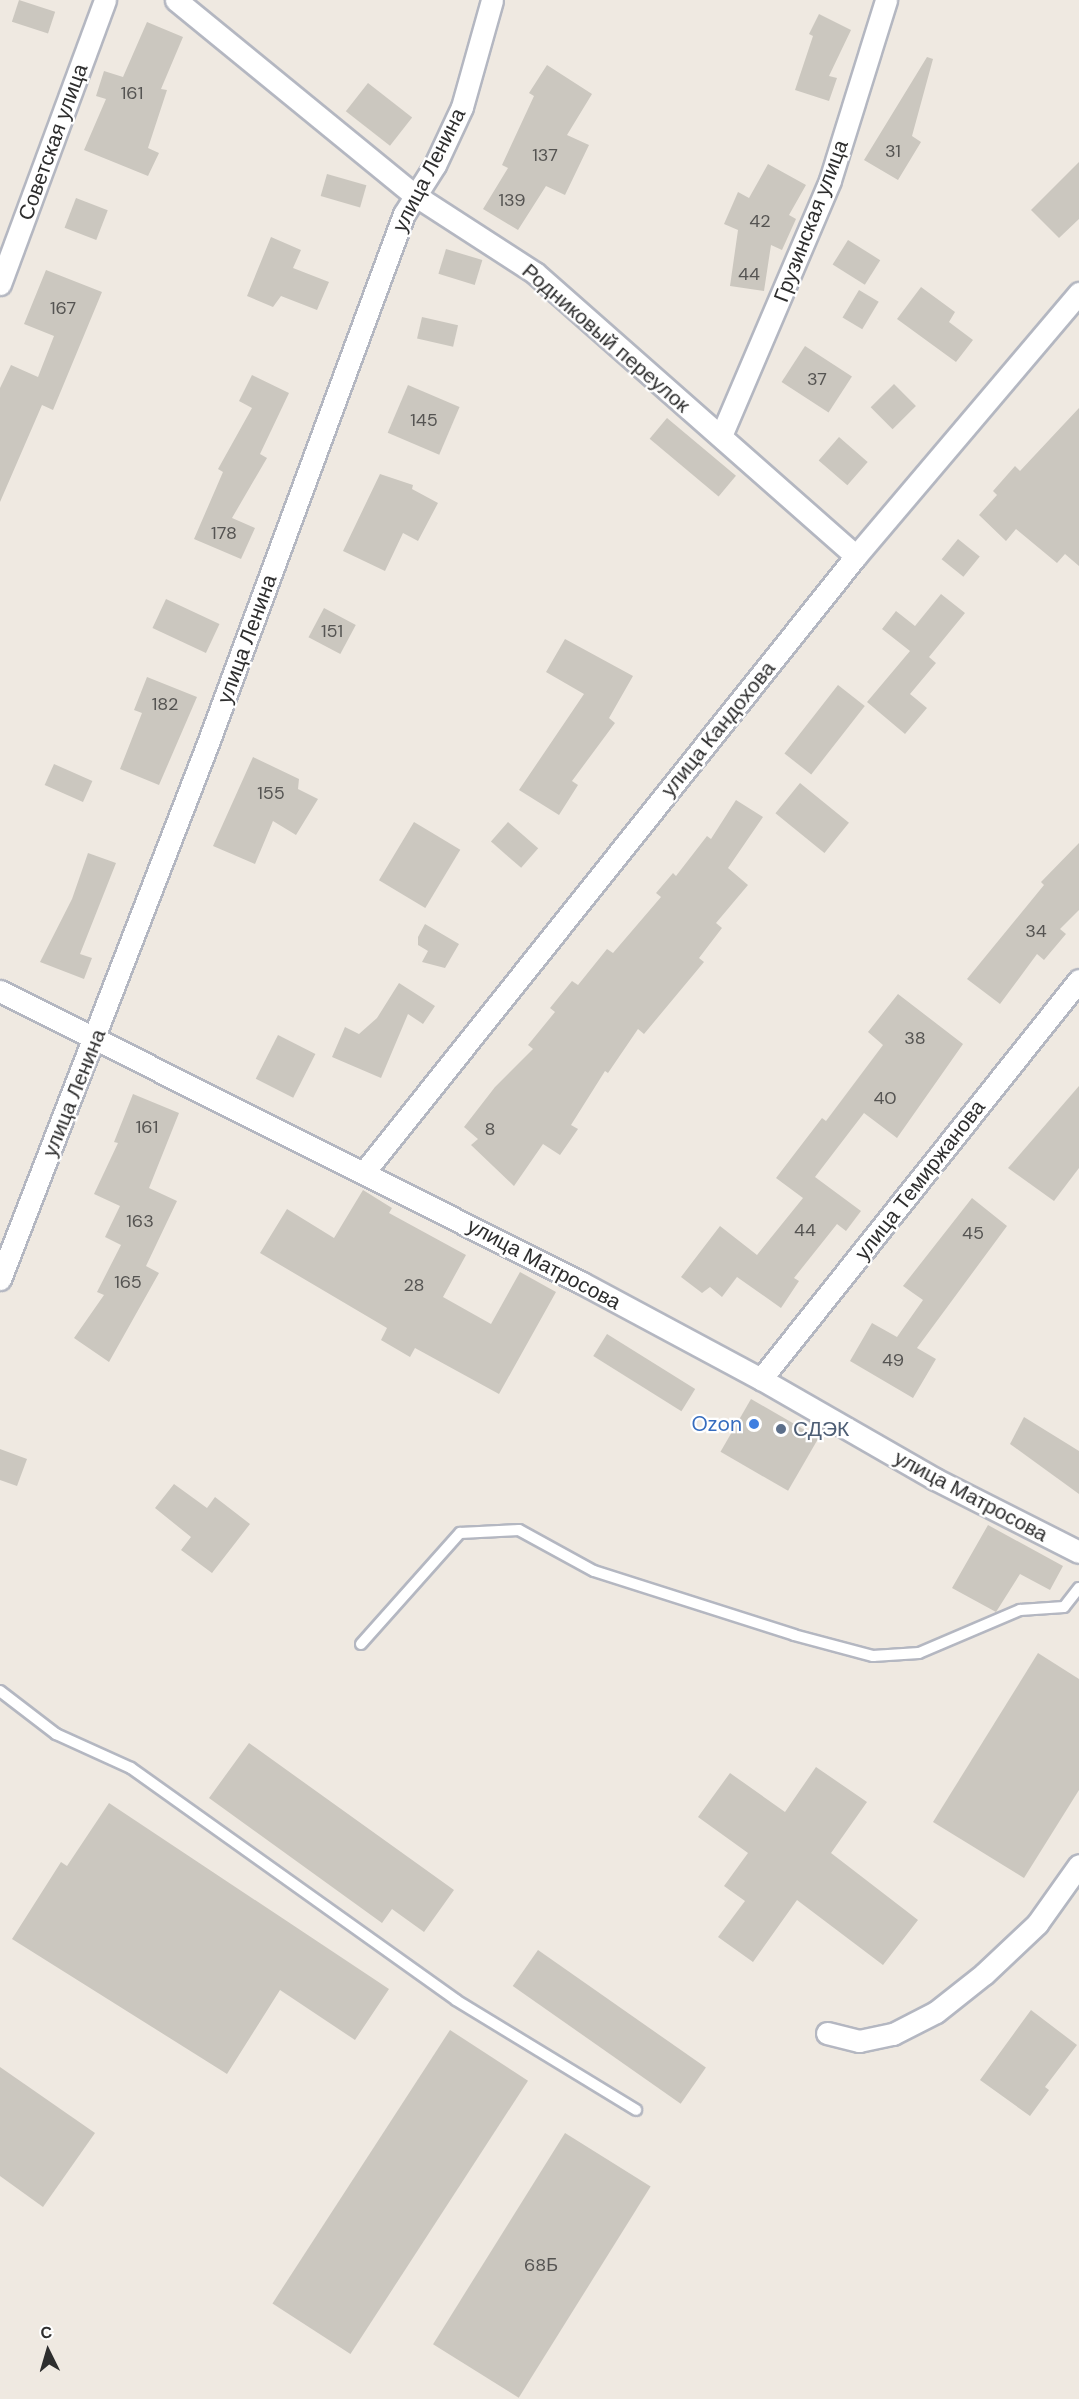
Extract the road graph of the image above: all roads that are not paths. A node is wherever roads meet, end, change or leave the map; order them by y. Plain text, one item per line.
1 (105, 0) edge
2 (176, 0) edge
3 (492, 0) edge
4 (886, 0) edge
5 (414, 194) junction
6 (0, 284) edge
7 (1079, 293) edge
8 (721, 436) junction
9 (856, 556) junction
10 (1079, 980) edge
11 (0, 991) edge
12 (96, 1038) junction
13 (365, 1171) junction
14 (0, 1279) edge
15 (761, 1379) junction
16 (1079, 1552) edge
17 (1079, 1588) edge
18 (361, 1644) dead end
19 (0, 1690) edge
20 (1079, 1865) edge
21 (827, 2033) dead end
22 (636, 2110) dead end

1 - 6 street, Советская улица
2 - 5 street, Родниковый переулок
3 - 5 street, улица Ленина
4 - 8 street, Грузинская улица
5 - 8 street, Родниковый переулок
5 - 12 street, улица Ленина
7 - 9 street, улица Кандохова
8 - 9 street, Родниковый переулок
9 - 13 street, улица Кандохова
10 - 15 street, улица Темиржанова
11 - 12 street, улица Матросова
12 - 13 street, улица Матросова
12 - 14 street, улица Ленина
13 - 15 street, улица Матросова
15 - 16 street, улица Матросова
17 - 18 lane
19 - 22 lane
20 - 21 street

